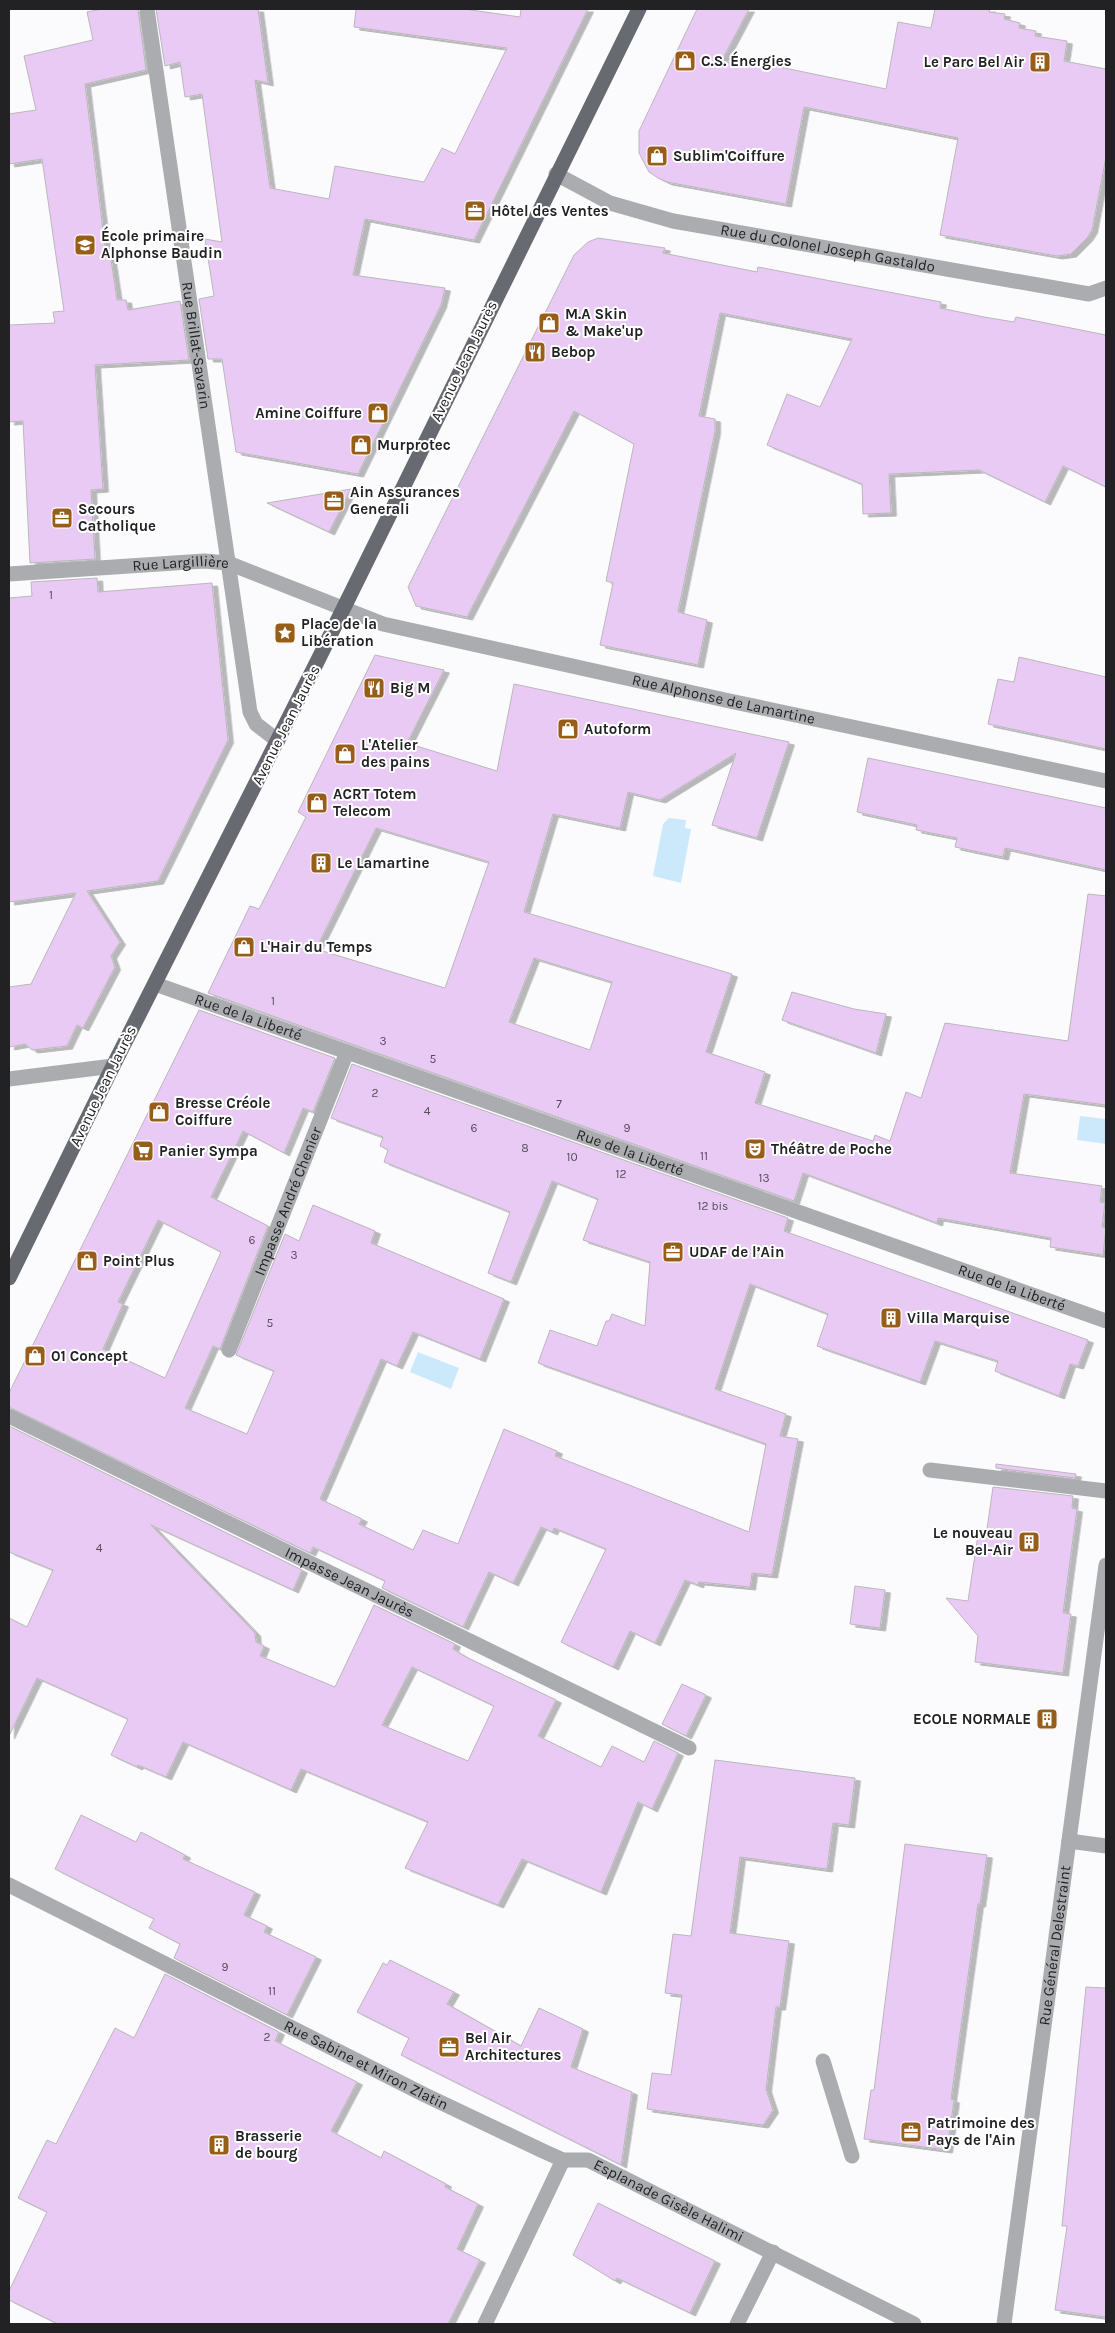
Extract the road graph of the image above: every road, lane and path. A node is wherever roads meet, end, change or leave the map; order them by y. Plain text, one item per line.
1 (147, 9) edge
2 (639, 9) edge
3 (556, 174) junction
4 (1106, 288) edge
5 (228, 563) junction
6 (9, 574) edge
7 (344, 608) junction
8 (278, 741) junction
9 (1106, 781) edge
10 (155, 984) junction
11 (347, 1052) junction
12 (113, 1066) junction
13 (9, 1080) edge
14 (9, 1278) edge
15 (1106, 1321) edge
16 (229, 1350) dead end
17 (9, 1416) edge
18 (930, 1470) dead end
19 (1106, 1491) edge
20 (1106, 1566) edge
21 (1101, 1647) edge
22 (690, 1748) dead end
23 (1069, 1841) junction
24 (1106, 1846) edge
25 (9, 1885) edge
26 (823, 2061) dead end
27 (852, 2156) dead end
28 (563, 2160) junction
29 (773, 2252) junction
30 (485, 2324) edge
31 (738, 2324) edge
32 (914, 2324) edge
33 (1004, 2324) edge

1 - 5 street, Rue Brillat-Savarin
2 - 3 main road, Avenue Jean Jaurès
3 - 4 street, Rue du Colonel Joseph Gastaldo
3 - 7 main road, Avenue Jean Jaurès
5 - 6 street, Rue Largillière
5 - 7 street, Rue Largillière
5 - 8 street, Rue Brillat-Savarin
7 - 8 main road, Avenue Jean Jaurès
7 - 9 street, Rue Alphonse de Lamartine
8 - 10 main road, Avenue Jean Jaurès
10 - 11 street, Rue de la Liberté
10 - 12 main road, Avenue Jean Jaurès
11 - 15 street, Rue de la Liberté
11 - 16 street, Impasse André Chenier
12 - 13 street
12 - 14 main road, Avenue Jean Jaurès
17 - 22 street, Impasse Jean Jaurès
18 - 19 street
20 - 21 street, Rue Général Delestraint
21 - 23 street, Rue Général Delestraint
23 - 24 street
23 - 33 street, Rue Général Delestraint
25 - 28 street, Rue Sabine et Miron Zlatin
26 - 27 street
28 - 29 street, Esplanade Gisèle Halimi
28 - 30 street
29 - 31 street
29 - 32 street, Esplanade Gisèle Halimi

